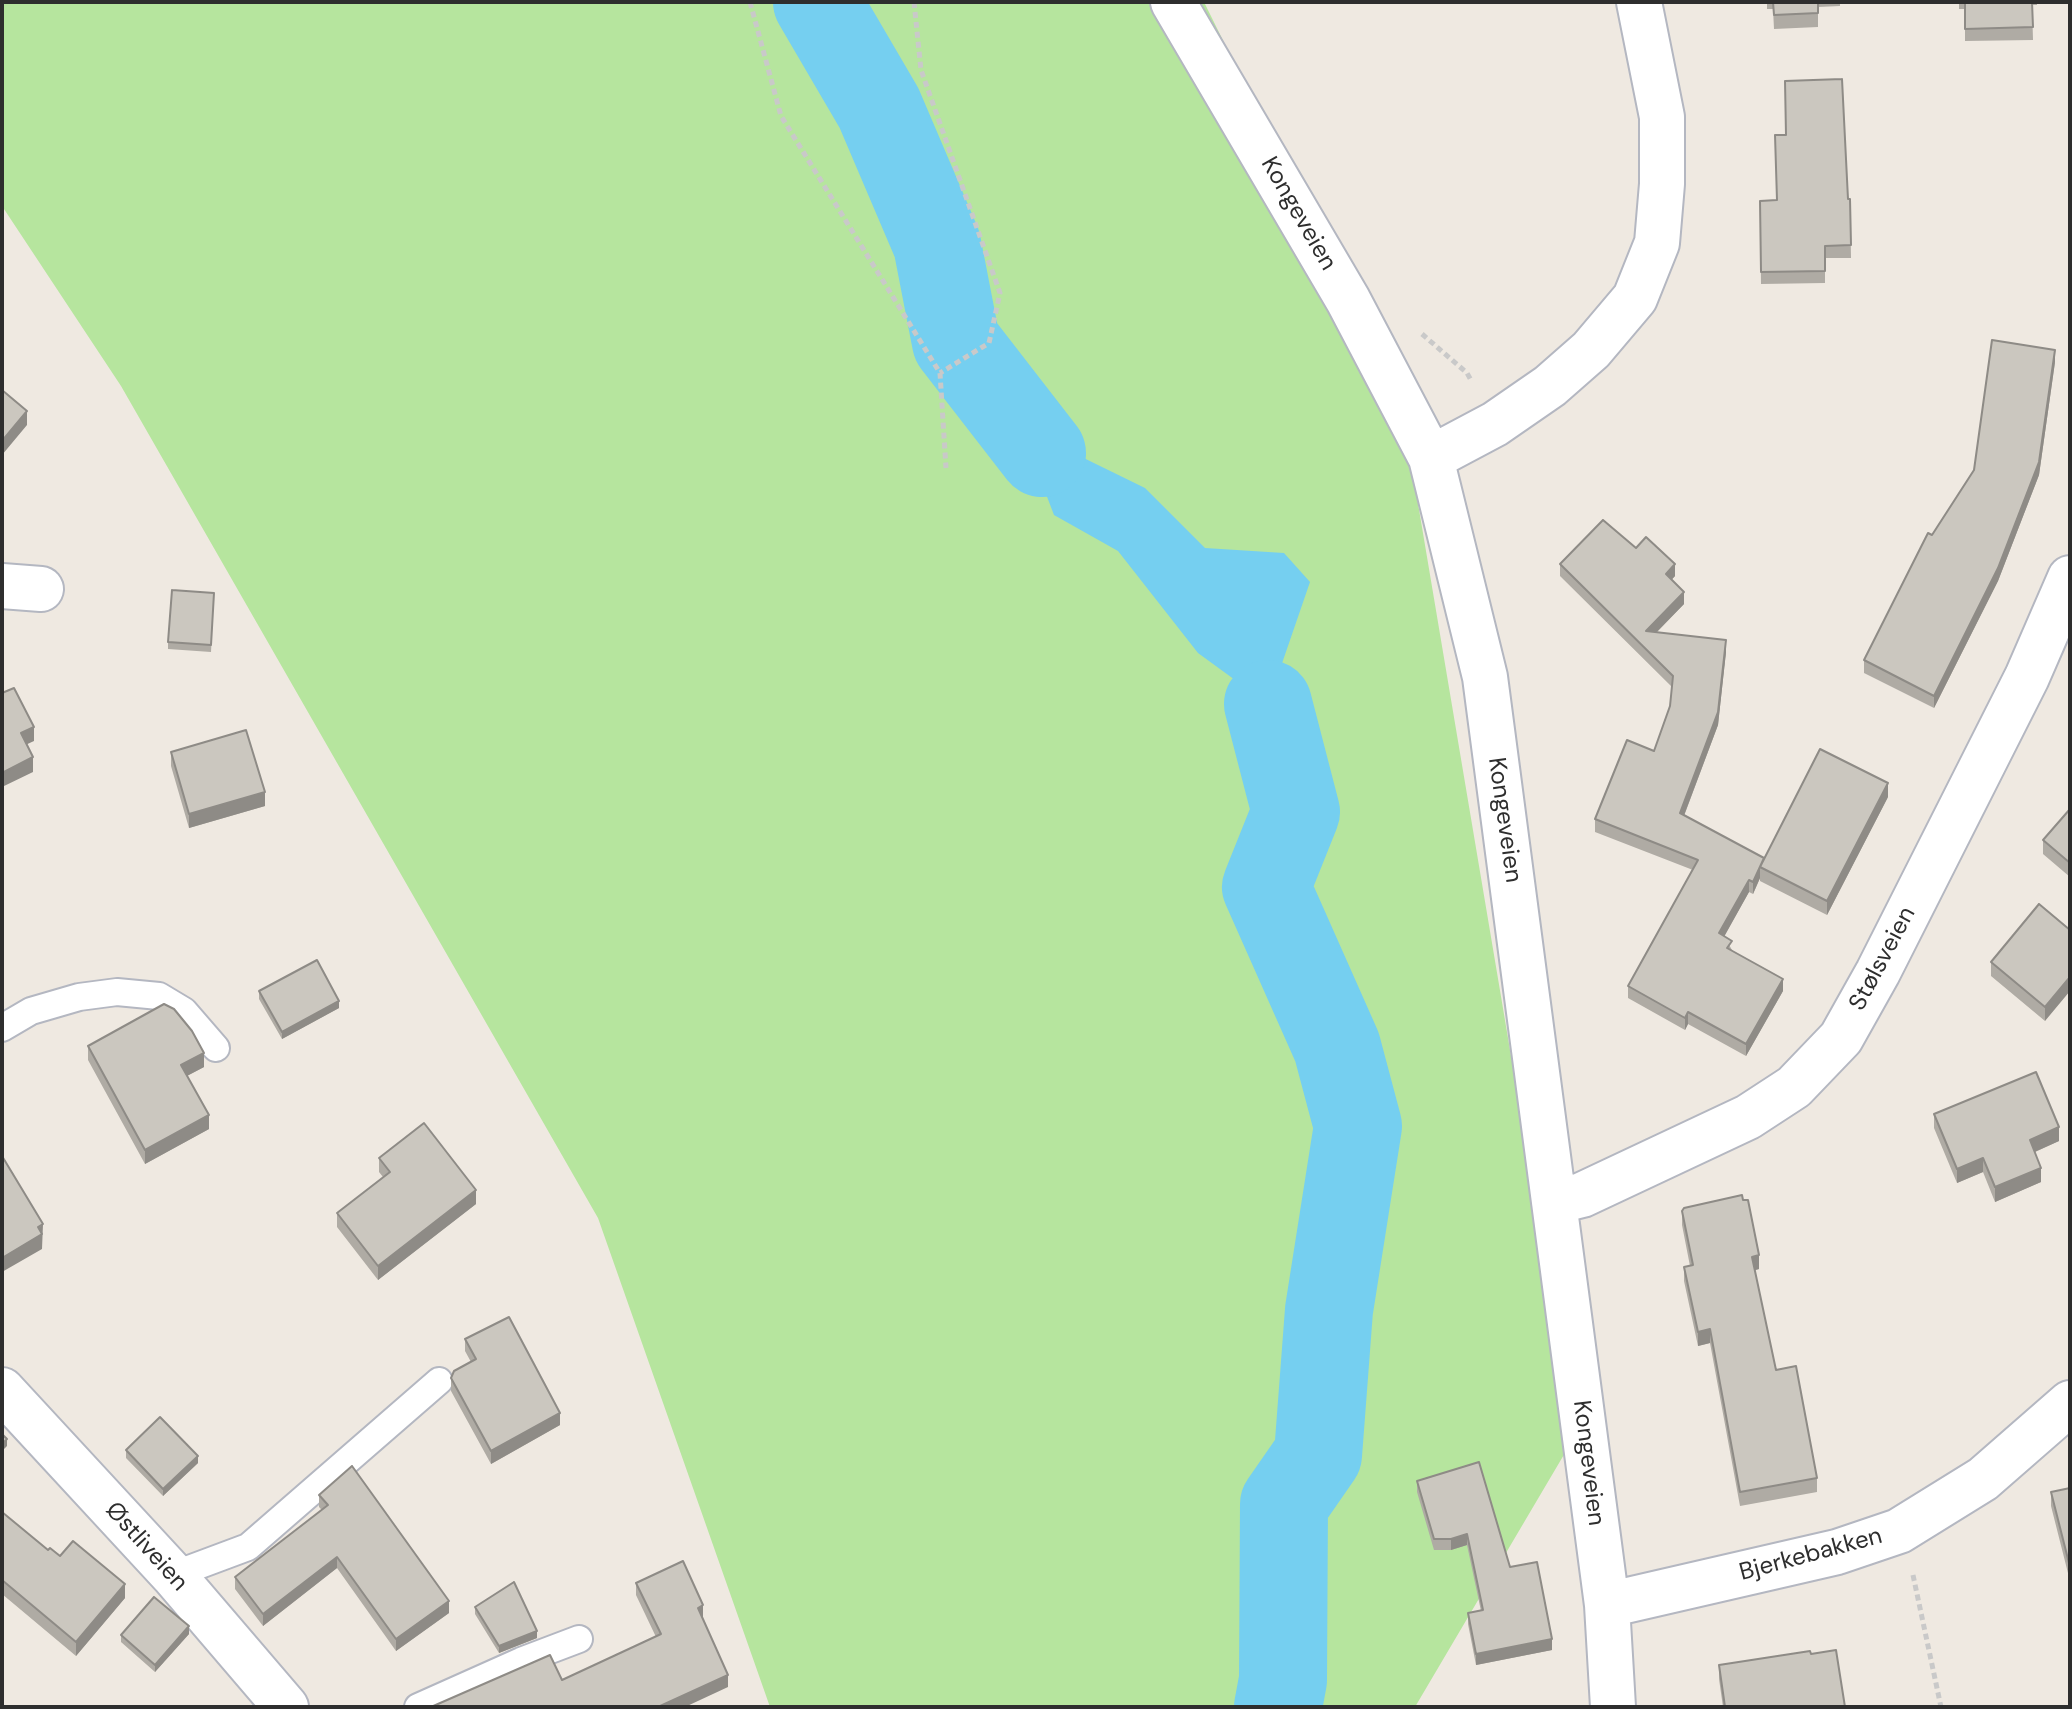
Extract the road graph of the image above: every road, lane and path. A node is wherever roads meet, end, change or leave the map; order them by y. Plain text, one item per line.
1 (750, 2) edge
2 (914, 2) edge
3 (1173, 2) edge
4 (1639, 2) edge
5 (940, 373) junction
6 (1431, 458) junction
7 (946, 468) dead end
8 (2070, 578) edge
9 (2, 1028) edge
10 (216, 1048) dead end
11 (1554, 1202) junction
12 (439, 1381) dead end
13 (2, 1390) edge
14 (2070, 1403) edge
15 (1899, 1531) junction
16 (173, 1575) junction
17 (1607, 1605) junction
18 (579, 1639) dead end
19 (286, 1707) edge
20 (418, 1707) edge
21 (1613, 1707) edge
22 (1941, 1707) edge

1 - 5 path
2 - 5 path
3 - 6 street, Kongeveien
4 - 6 street
5 - 7 path
6 - 11 street, Kongeveien
8 - 11 street, Stølsveien
9 - 10 lane
11 - 17 street, Kongeveien
12 - 16 lane
13 - 16 street, Østliveien
14 - 15 street, Bjerkebakken
15 - 17 street, Bjerkebakken
15 - 22 path
16 - 19 street, Østliveien
17 - 21 street, Kongeveien
18 - 20 lane

